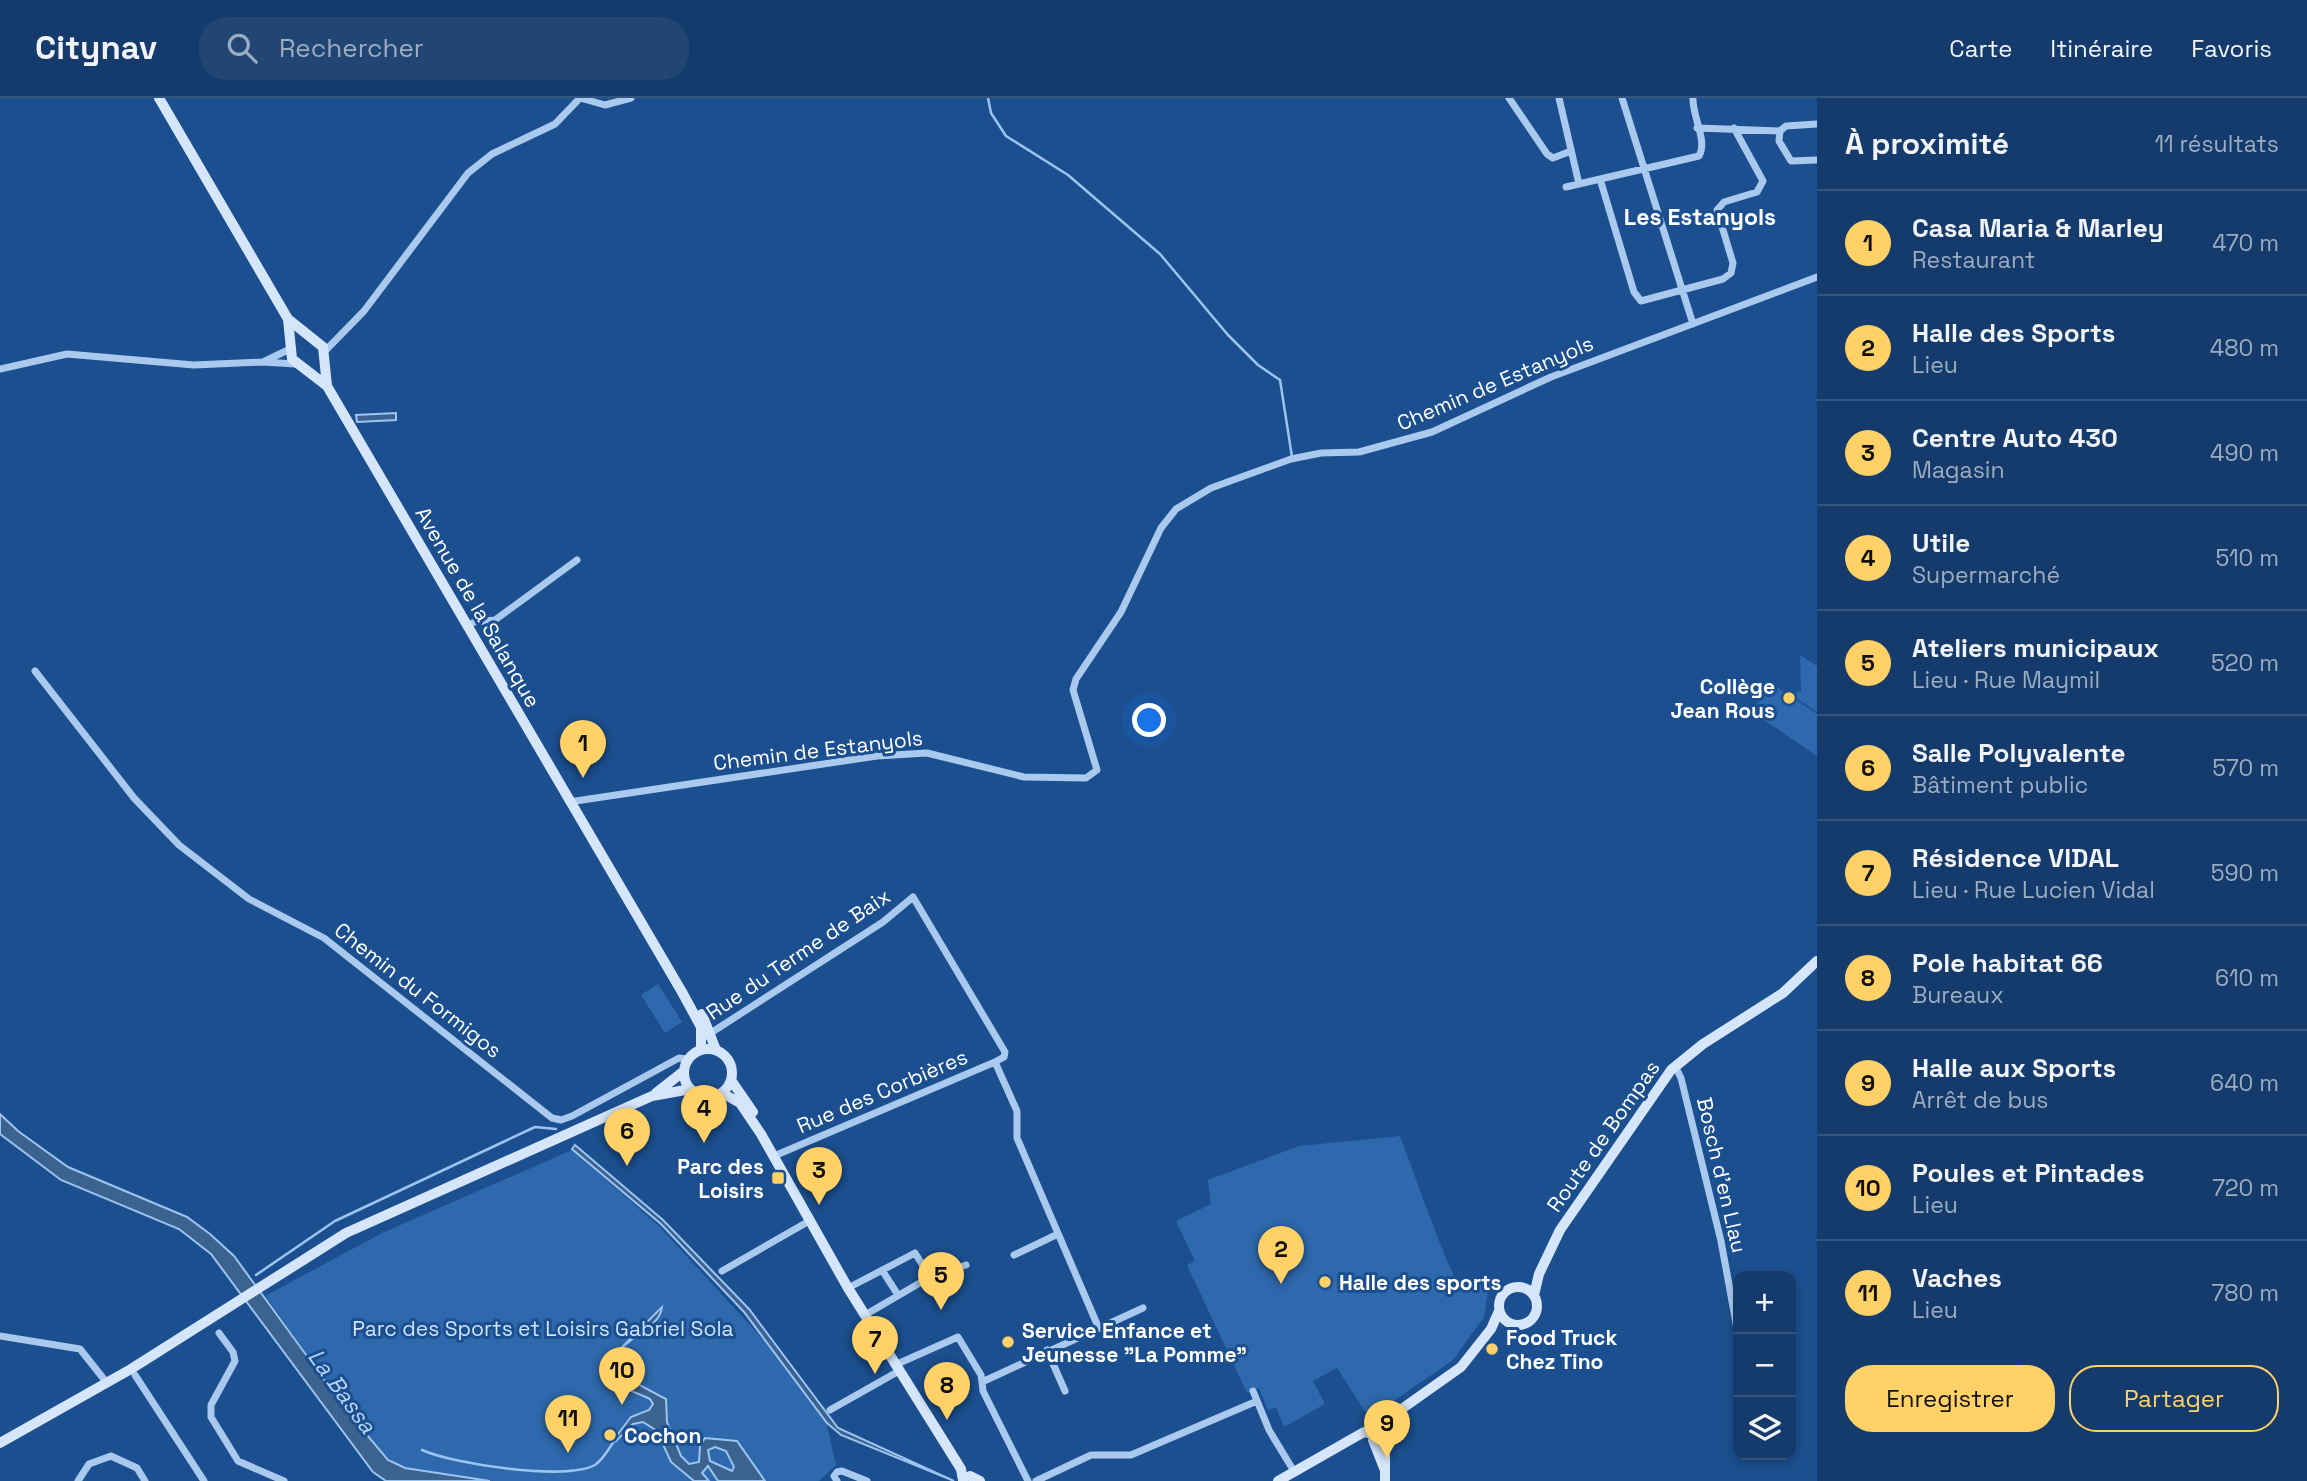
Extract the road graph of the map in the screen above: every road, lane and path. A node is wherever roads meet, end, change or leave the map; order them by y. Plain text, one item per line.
1 (159, 98) edge
2 (580, 98) edge
3 (631, 98) edge
4 (1509, 98) edge
5 (1559, 98) edge
6 (1622, 98) edge
7 (1693, 98) edge
8 (1817, 124) edge
9 (1697, 128) junction
10 (1734, 128) junction
11 (1780, 131) junction
12 (1571, 151) junction
13 (1817, 160) edge
14 (1646, 170) junction
15 (1601, 179) junction
16 (1579, 184) junction
17 (1566, 187) dead end
18 (1817, 277) edge
19 (1683, 291) junction
20 (288, 319) junction
21 (1693, 324) junction
22 (340, 334) junction
23 (313, 337) junction
24 (292, 347) junction
25 (323, 356) junction
26 (263, 362) junction
27 (300, 367) junction
28 (0, 369) edge
29 (327, 386) junction
30 (577, 560) dead end
31 (467, 627) junction
32 (35, 671) dead end
33 (569, 802) junction
34 (1817, 961) edge
35 (705, 1040) junction
36 (1004, 1057) joint
37 (688, 1059) junction
38 (995, 1062) junction
39 (1675, 1066) junction
40 (684, 1071) junction
41 (731, 1080) junction
42 (691, 1089) junction
43 (722, 1093) junction
44 (652, 1096) junction
45 (761, 1134) junction
46 (774, 1156) junction
47 (811, 1220) junction
48 (1058, 1234) junction
49 (1014, 1255) dead end
50 (966, 1265) dead end
51 (881, 1270) junction
52 (722, 1271) dead end
53 (1539, 1274) junction
54 (930, 1277) junction
55 (1524, 1287) junction
56 (849, 1288) junction
57 (1534, 1294) junction
58 (898, 1296) junction
59 (1143, 1308) dead end
60 (1733, 1308) edge
61 (1499, 1311) junction
62 (865, 1315) junction
63 (1507, 1322) junction
64 (1096, 1327) junction
65 (1491, 1329) junction
66 (219, 1333) dead end
67 (0, 1336) edge
68 (1047, 1350) junction
69 (897, 1368) junction
70 (135, 1375) dead end
71 (982, 1382) junction
72 (107, 1383) junction
73 (1065, 1391) dead end
74 (1253, 1391) dead end
75 (1257, 1401) junction
76 (830, 1410) dead end
77 (1376, 1440) junction
78 (0, 1443) edge
79 (1345, 1444) junction
80 (1295, 1473) junction
81 (969, 1479) edge
82 (863, 1480) edge
83 (78, 1481) edge
84 (145, 1481) edge
85 (204, 1481) edge
86 (284, 1481) edge
87 (837, 1481) edge
88 (1028, 1481) edge
89 (1036, 1481) edge
90 (1278, 1481) edge
91 (1385, 1481) edge

1 - 20 main road
2 - 3 street
2 - 22 street
4 - 12 street
5 - 12 street
6 - 14 street
7 - 9 street
8 - 11 street
9 - 10 street
9 - 14 street
10 - 11 street
10 - 19 street
11 - 13 street
12 - 16 street
14 - 15 street
14 - 19 street
15 - 16 street
15 - 19 street
16 - 17 street
18 - 21 street, Chemin de Estanyols
19 - 21 street
20 - 23 main road
20 - 24 main road
21 - 33 street, Chemin de Estanyols
22 - 23 street
22 - 25 street
23 - 24 main road
23 - 25 main road
24 - 26 street
24 - 27 main road
25 - 27 main road
25 - 29 main road
26 - 27 street
26 - 28 street
27 - 29 main road
29 - 31 main road, Avenue de la Salanque
30 - 31 street
31 - 33 main road, Avenue de la Salanque
32 - 37 street, Chemin du Formigos
33 - 35 main road, Avenue de la Salanque
34 - 39 main road, Route de Bompas
35 - 36 street, Rue du Terme de Baix
35 - 37 main road
35 - 41 main road
36 - 38 street, Rue des Corbières
37 - 40 main road
38 - 46 street, Rue des Corbières
38 - 48 street
39 - 53 main road, Route de Bompas
39 - 60 street, Bosch d'en Llau
40 - 42 main road
40 - 44 main road
41 - 43 main road
41 - 45 main road
42 - 43 main road
42 - 44 main road
43 - 45 main road
44 - 72 main road
45 - 46 main road
46 - 47 main road
47 - 52 street
47 - 56 main road
48 - 49 street
48 - 64 street
50 - 54 street
51 - 54 street
51 - 56 street
51 - 58 street
53 - 55 main road, Route de Bompas
53 - 57 main road, Route de Bompas
54 - 58 street
55 - 57 main road
55 - 61 main road
56 - 62 main road
57 - 63 main road
58 - 62 street
59 - 64 street
61 - 63 main road
61 - 65 main road
62 - 69 main road
63 - 65 main road
64 - 68 street
65 - 77 main road
66 - 86 street
67 - 72 street
68 - 71 street
68 - 73 street
69 - 71 street
69 - 76 street
69 - 81 main road
70 - 85 street
71 - 88 street
72 - 78 main road
74 - 75 street
75 - 80 street
75 - 89 street
77 - 79 main road
77 - 79 main road
77 - 91 main road
79 - 80 main road
80 - 90 main road
82 - 87 street
83 - 84 street

